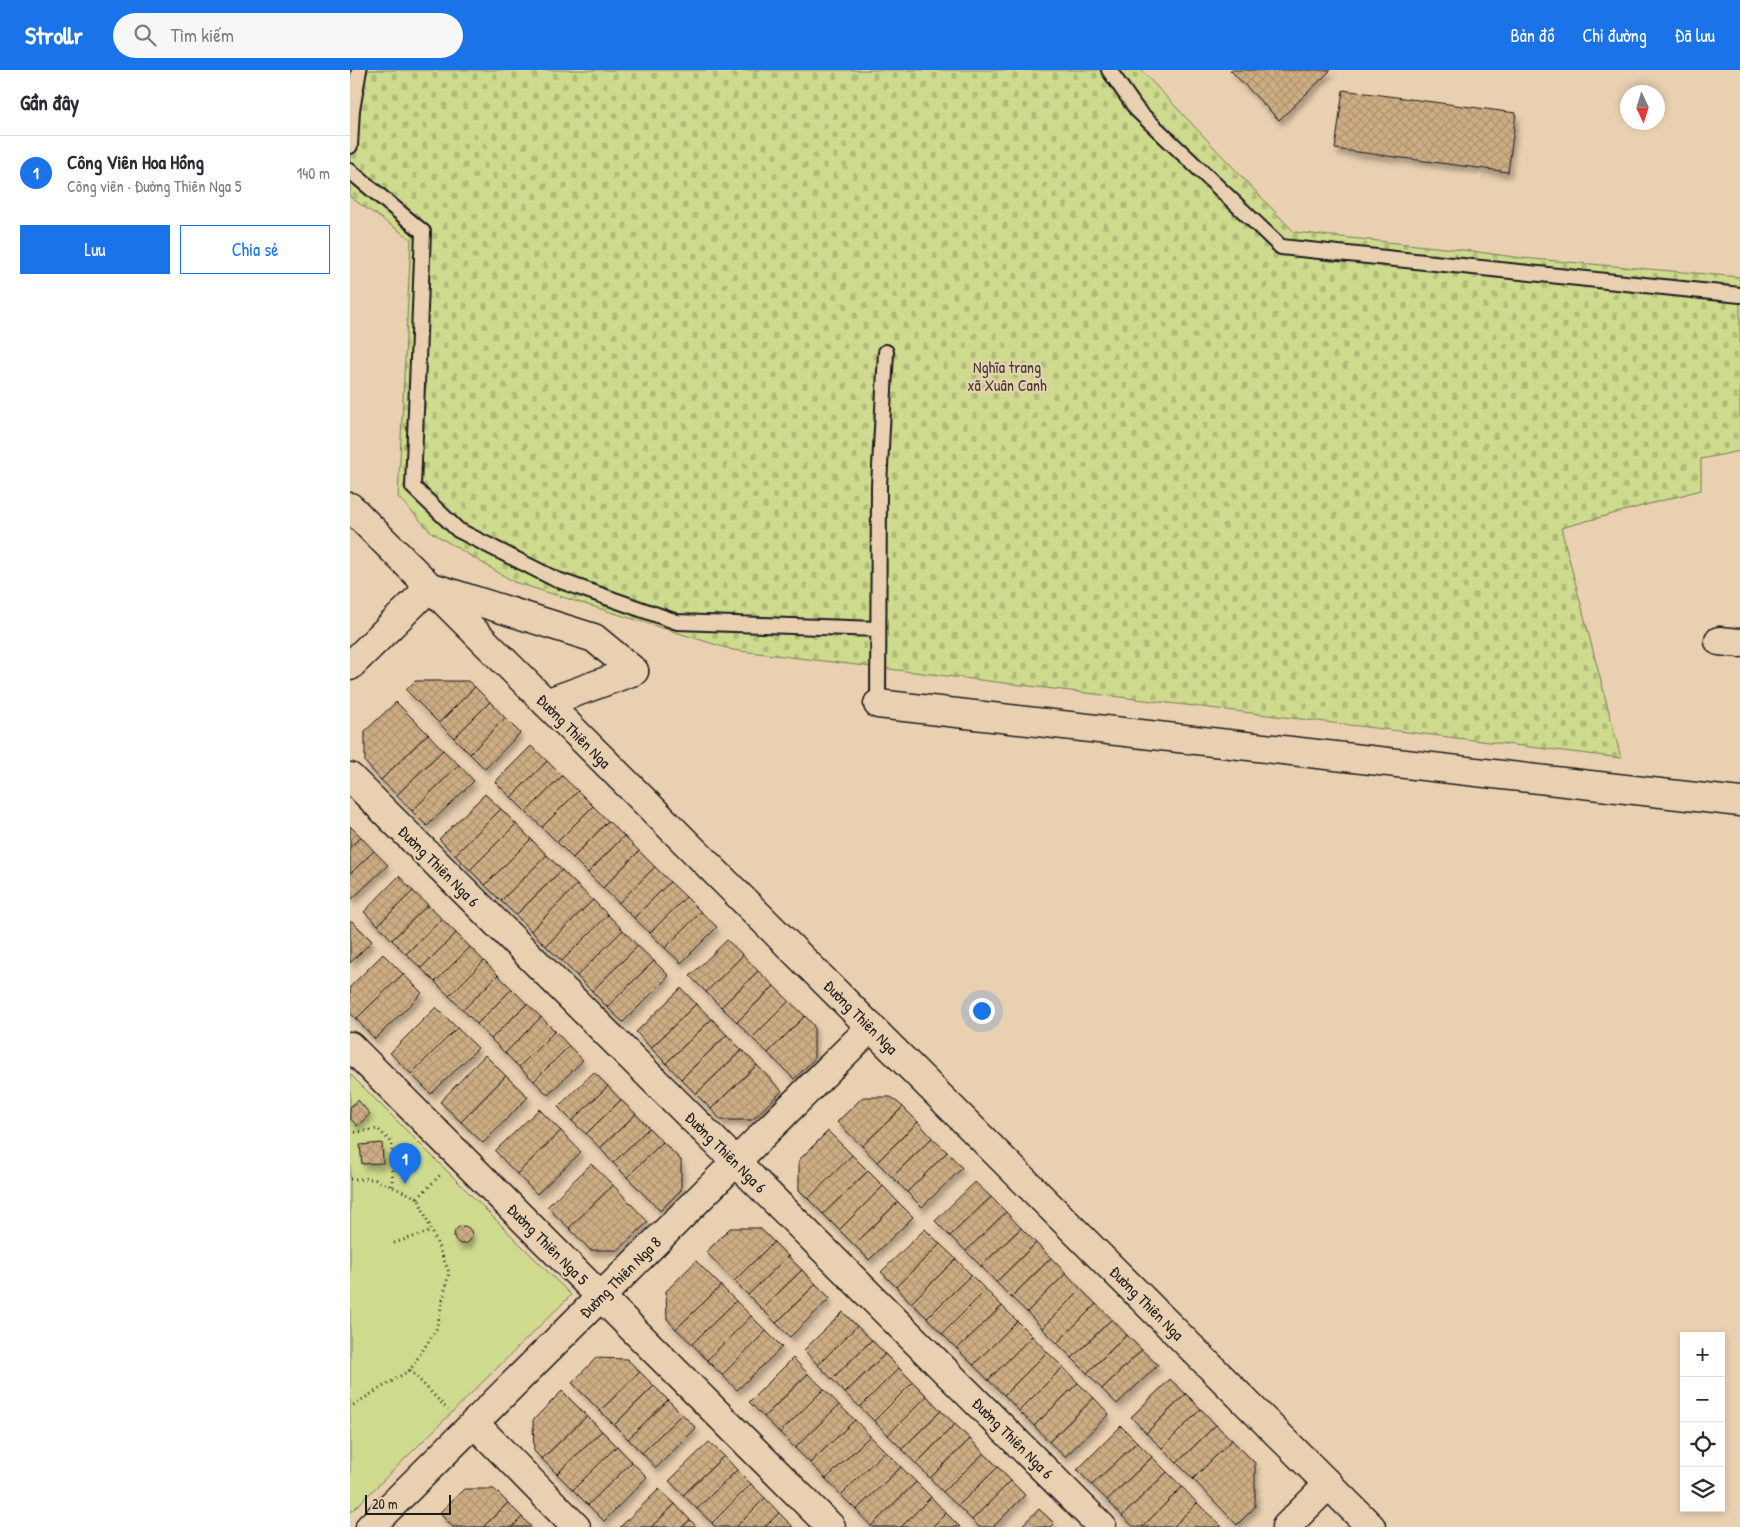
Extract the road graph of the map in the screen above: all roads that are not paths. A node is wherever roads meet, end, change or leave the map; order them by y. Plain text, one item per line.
1 (359, 70) edge
2 (1109, 70) edge
3 (350, 146) edge
4 (350, 171) edge
5 (1740, 295) edge
6 (886, 352) dead end
7 (350, 507) edge
8 (430, 587) junction
9 (878, 629) junction
10 (350, 666) edge
11 (546, 703) junction
12 (878, 704) joint
13 (350, 778) edge
14 (1740, 802) edge
15 (871, 1027) junction
16 (350, 1046) edge
17 (736, 1162) junction
18 (601, 1296) junction
19 (470, 1427) junction
20 (1329, 1484) junction
21 (370, 1527) edge
22 (576, 1527) edge
23 (831, 1527) edge
24 (1102, 1527) edge
25 (1286, 1527) edge
26 (1371, 1527) edge

1 - 3 lane
2 - 5 lane
4 - 9 lane
6 - 9 lane
7 - 8 street, Đường Thiên Nga
8 - 10 street
8 - 11 street, Đường Thiên Nga
8 - 11 street
9 - 12 lane
11 - 15 street, Đường Thiên Nga
12 - 14 street
13 - 17 street, Đường Thiên Nga 6
15 - 17 street, Đường Thiên Nga 8
15 - 20 street, Đường Thiên Nga
16 - 18 street, Đường Thiên Nga 5
17 - 18 street, Đường Thiên Nga 8
17 - 24 street, Đường Thiên Nga 6
18 - 19 street, Đường Thiên Nga 8
18 - 23 street, Đường Thiên Nga 5
19 - 21 street, Đường Thiên Nga 8
19 - 22 street
20 - 25 street
20 - 26 street, Đường Thiên Nga

